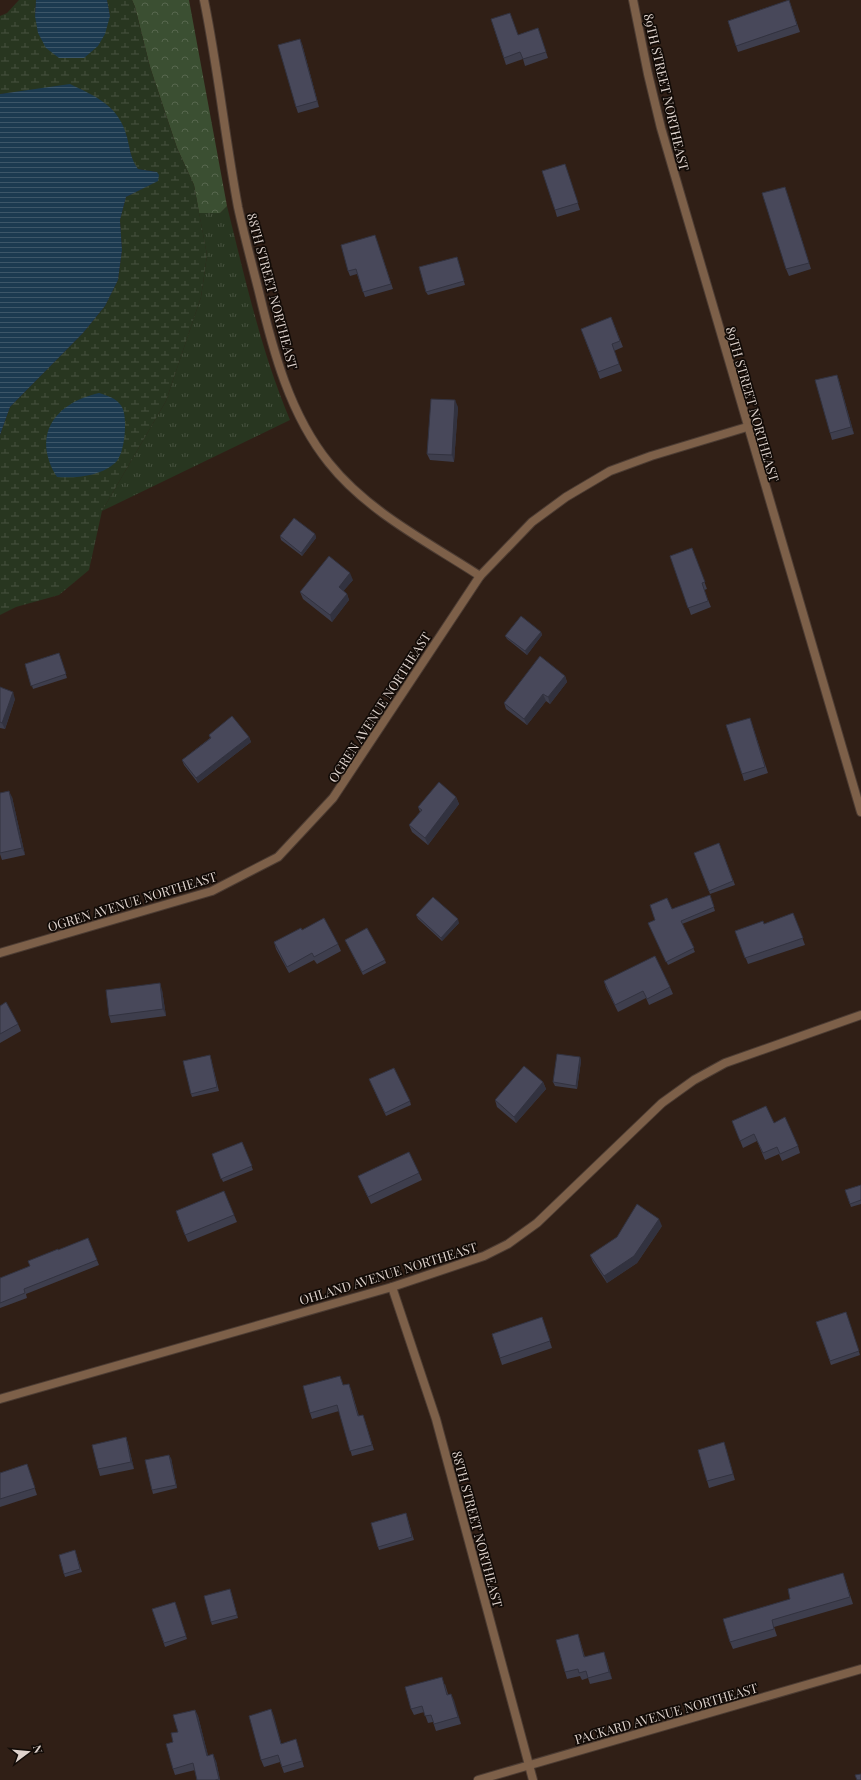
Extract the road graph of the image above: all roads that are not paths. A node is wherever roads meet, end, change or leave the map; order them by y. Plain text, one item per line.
1 (204, 0) edge
2 (633, 0) edge
3 (747, 427) junction
4 (480, 576) junction
5 (861, 812) edge
6 (0, 953) edge
7 (861, 1015) edge
8 (392, 1287) junction
9 (0, 1399) edge
10 (861, 1669) edge
11 (529, 1766) junction
12 (478, 1780) edge
13 (534, 1780) edge

1 - 4 street, 88TH STREET NORTHEAST
2 - 3 street, 89TH STREET NORTHEAST
3 - 4 street, OGREN AVENUE NORTHEAST
3 - 5 street, 89TH STREET NORTHEAST
4 - 6 street, OGREN AVENUE NORTHEAST
7 - 8 street, OHLAND AVENUE NORTHEAST
8 - 9 street, OHLAND AVENUE NORTHEAST
8 - 11 street, 88TH STREET NORTHEAST
10 - 11 street, PACKARD AVENUE NORTHEAST
11 - 12 street, PACKARD AVENUE NORTHEAST
11 - 13 street, 88TH STREET NORTHEAST

